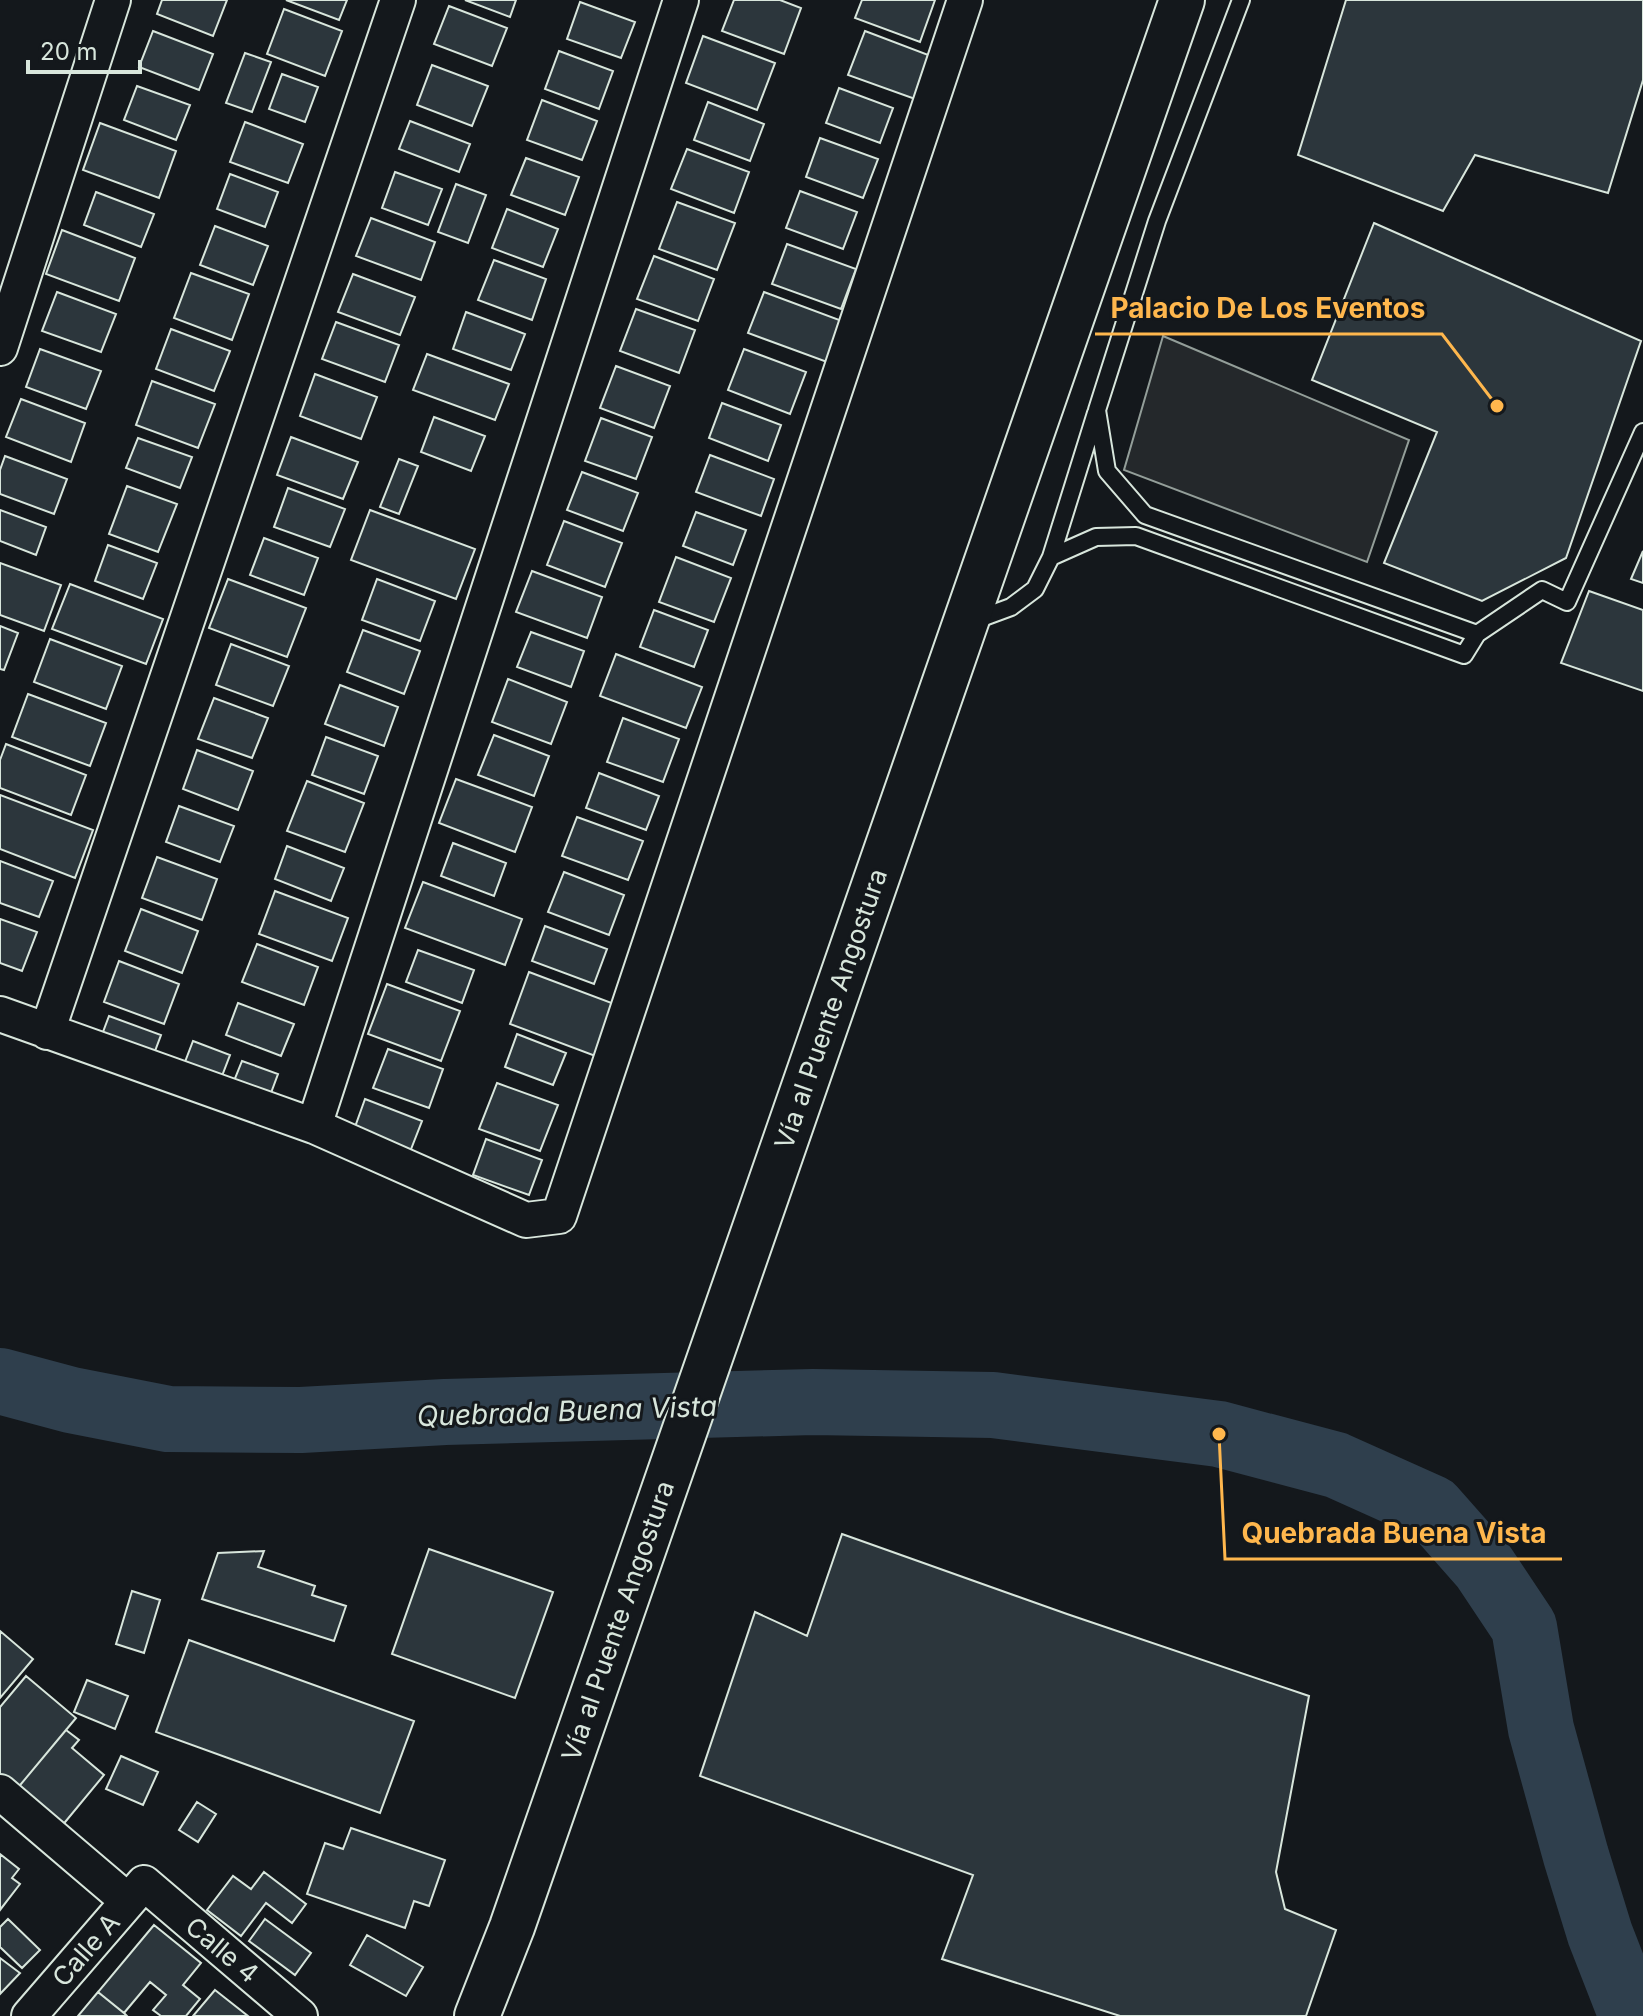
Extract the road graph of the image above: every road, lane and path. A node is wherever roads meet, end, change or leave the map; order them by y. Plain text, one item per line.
1 (113, 0) edge
2 (398, 0) edge
3 (681, 0) edge
4 (965, 0) edge
5 (1182, 0) edge
6 (1241, 0) edge
7 (0, 348) edge
8 (1097, 410) junction
9 (1643, 432) edge
10 (1051, 557) junction
11 (964, 624) junction
12 (1477, 634) junction
13 (0, 1014) edge
14 (47, 1032) junction
15 (314, 1126) junction
16 (0, 1792) edge
17 (136, 1892) junction
18 (29, 2016) edge
19 (300, 2016) edge
20 (477, 2016) edge

1 - 7 street
2 - 14 street
3 - 15 street
4 - 15 street
5 - 11 main road, Vía al Puente Angostura
6 - 8 lane
8 - 10 lane
8 - 12 lane
9 - 12 lane
10 - 11 lane
10 - 12 lane
11 - 20 main road, Vía al Puente Angostura
13 - 14 street
14 - 15 street
16 - 17 street, Calle 4
17 - 18 street, Calle A
17 - 19 street, Calle 4

